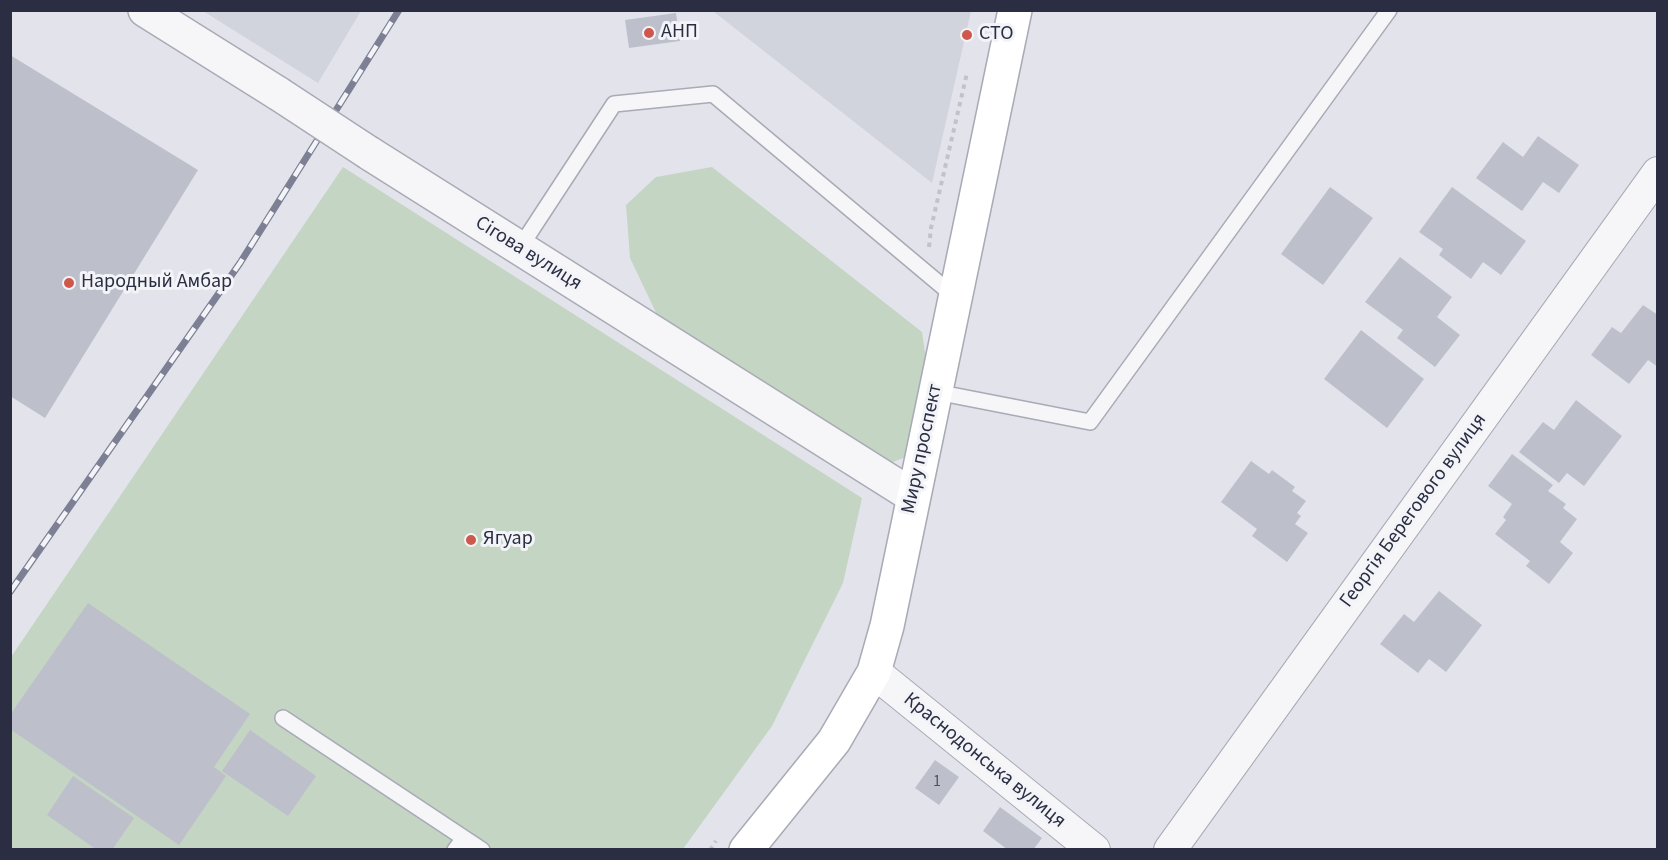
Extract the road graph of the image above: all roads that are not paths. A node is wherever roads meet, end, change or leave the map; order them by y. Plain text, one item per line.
1 (145, 10) edge
2 (1015, 10) edge
3 (1389, 10) edge
4 (1658, 173) edge
5 (519, 249) junction
6 (954, 296) junction
7 (936, 392) junction
8 (913, 496) junction
9 (874, 672) junction
10 (283, 718) dead end
11 (459, 844) edge
12 (482, 849) edge
13 (746, 849) edge
14 (1094, 849) edge
15 (1170, 849) edge

1 - 5 street, Сігова вулиця, bridge
2 - 6 main road, Миру проспект
3 - 7 lane
4 - 15 street, Георгія Берегового вулиця
5 - 6 lane
5 - 8 street, Сігова вулиця
6 - 7 main road, Миру проспект
7 - 8 main road, Миру проспект
8 - 9 main road, Миру проспект
9 - 13 main road, Миру проспект
9 - 14 street, Краснодонська вулиця
10 - 11 lane
11 - 12 lane

